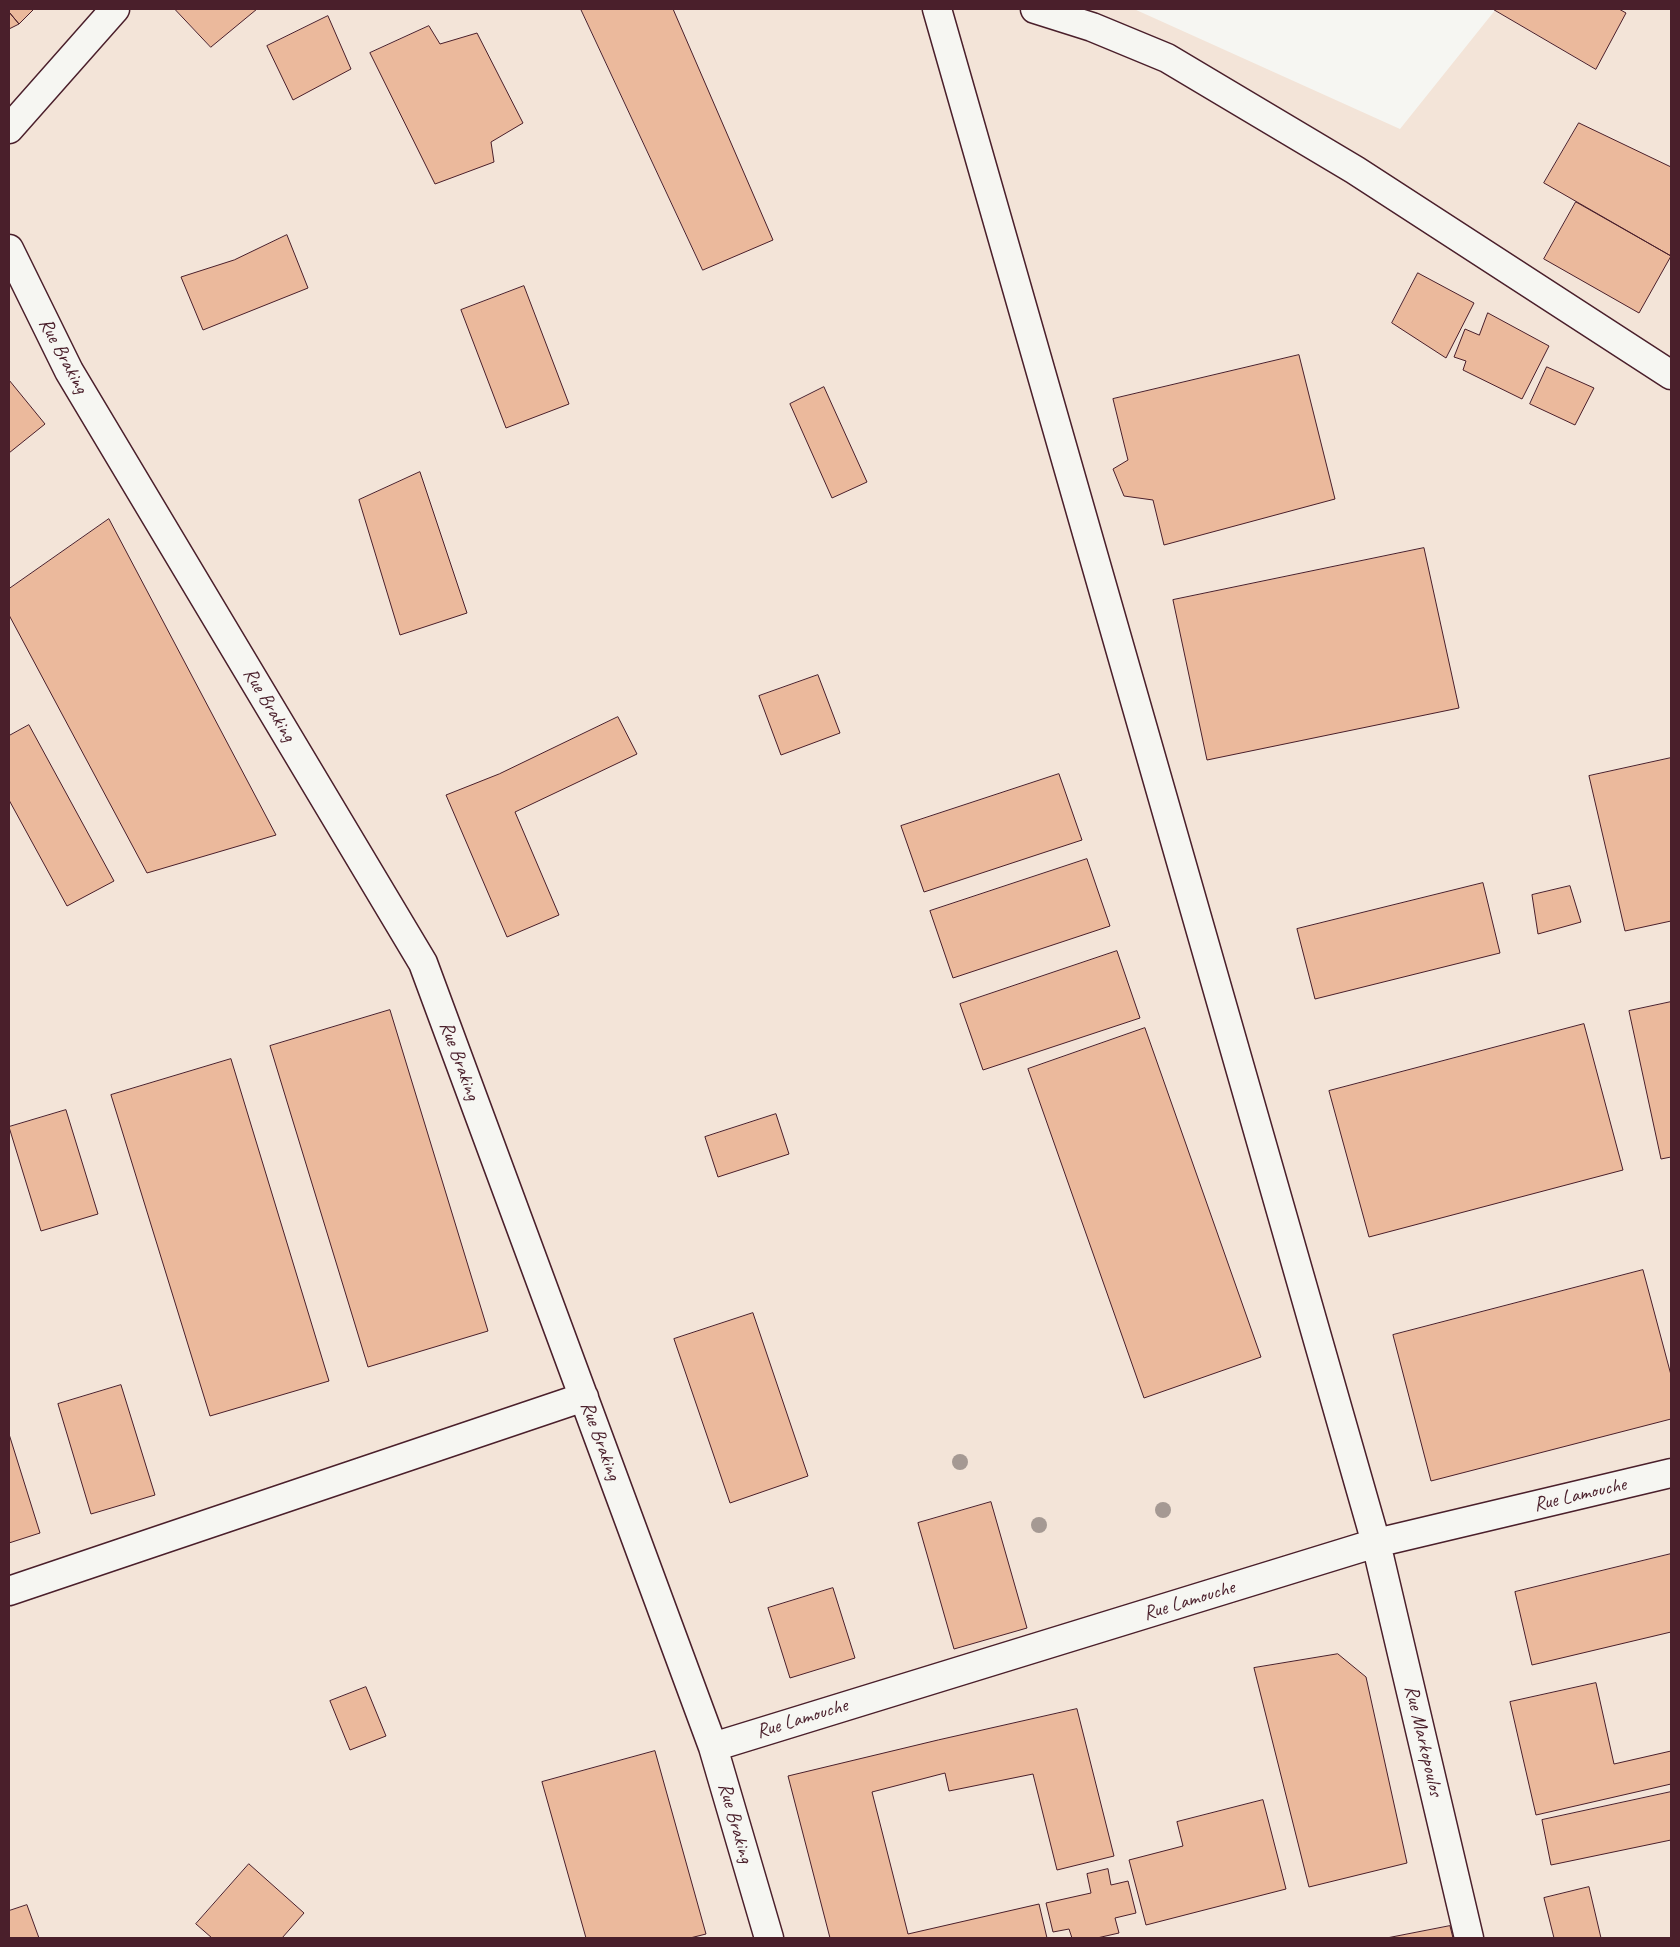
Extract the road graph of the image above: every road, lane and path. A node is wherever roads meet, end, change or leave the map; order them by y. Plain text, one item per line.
1 (115, 9) edge
2 (937, 9) edge
3 (1035, 9) edge
4 (9, 129) edge
5 (9, 249) edge
6 (1671, 375) edge
7 (584, 1397) junction
8 (1671, 1473) edge
9 (1376, 1543) junction
10 (9, 1591) edge
11 (712, 1747) junction
12 (769, 1938) edge
13 (1470, 1938) edge

1 - 4 street
2 - 9 street, Rue Markopoulos
3 - 6 street
5 - 7 street, Rue Braking
7 - 10 street
7 - 11 street, Rue Braking
8 - 9 street, Rue Lamouche
9 - 11 street, Rue Lamouche
9 - 13 street, Rue Markopoulos
11 - 12 street, Rue Braking

